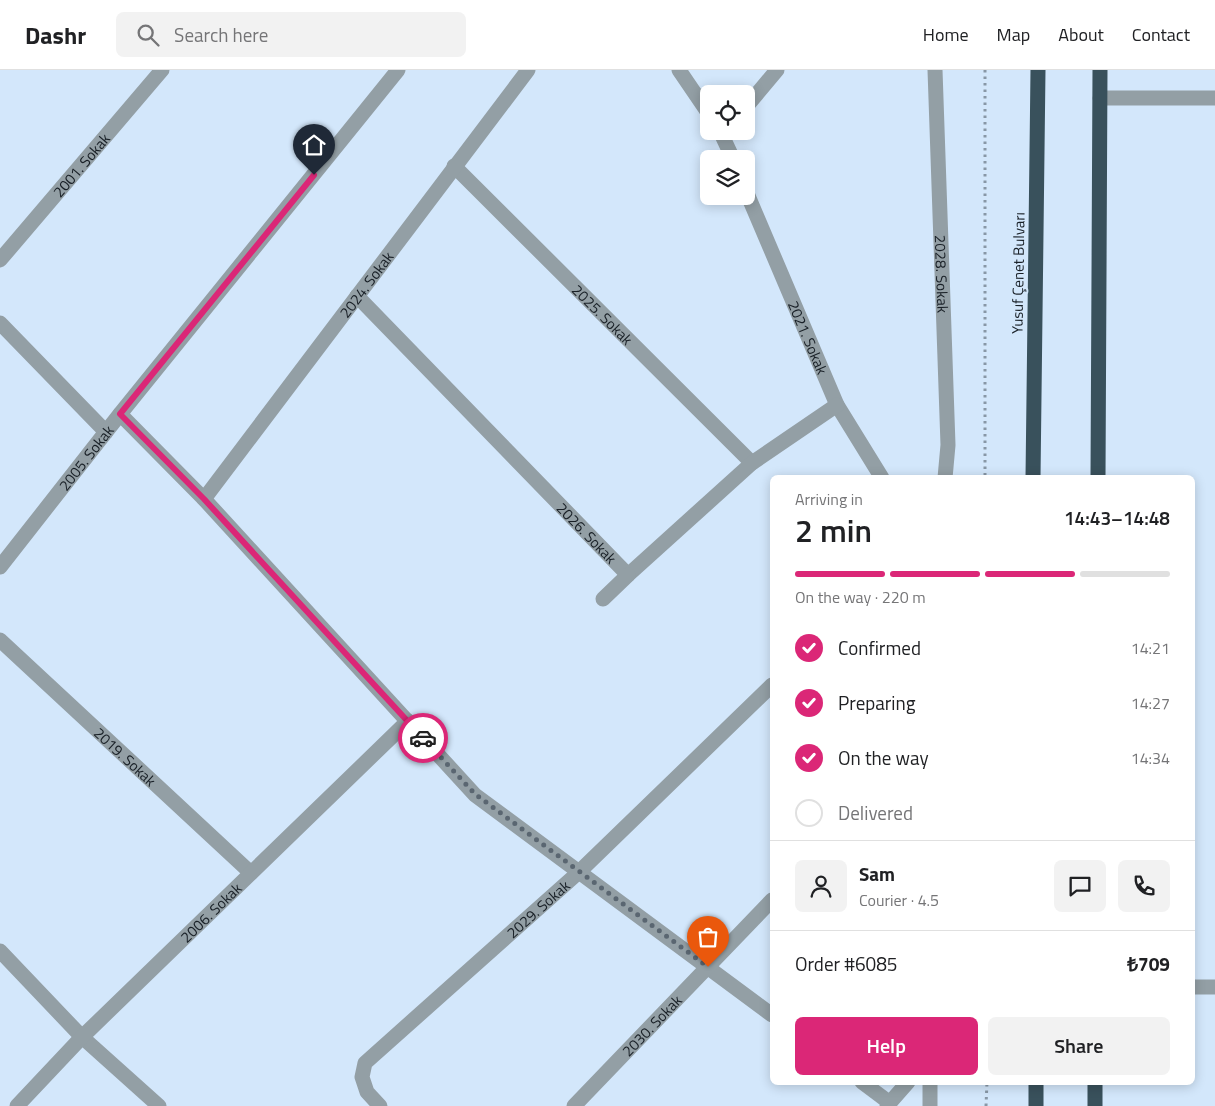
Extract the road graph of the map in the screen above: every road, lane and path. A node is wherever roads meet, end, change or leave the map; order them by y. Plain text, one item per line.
1 (162, 70) edge
2 (398, 70) edge
3 (528, 70) edge
4 (679, 70) edge
5 (776, 70) edge
6 (935, 70) edge
7 (985, 70) edge
8 (1038, 70) edge
9 (1100, 70) edge
10 (755, 96) edge
11 (1100, 98) junction
12 (1215, 98) edge
13 (700, 101) edge
14 (454, 166) junction
15 (752, 205) edge
16 (0, 260) edge
17 (356, 296) junction
18 (0, 323) edge
19 (837, 405) junction
20 (120, 414) junction
21 (106, 432) junction
22 (752, 463) junction
23 (880, 475) edge
24 (945, 475) edge
25 (985, 475) edge
26 (1033, 475) edge
27 (1098, 475) edge
28 (204, 499) junction
29 (0, 567) edge
30 (628, 576) junction
31 (602, 599) dead end
32 (0, 640) edge
33 (770, 688) edge
34 (408, 721) junction
35 (579, 872) junction
36 (251, 873) junction
37 (770, 902) edge
38 (0, 951) edge
39 (708, 967) junction
40 (1195, 987) edge
41 (1215, 988) edge
42 (770, 1014) edge
43 (82, 1036) junction
44 (866, 1085) edge
45 (905, 1085) edge
46 (930, 1085) edge
47 (987, 1085) edge
48 (1036, 1085) edge
49 (1095, 1085) edge
50 (888, 1104) edge
51 (17, 1106) edge
52 (159, 1106) edge
53 (380, 1106) edge
54 (574, 1106) edge
55 (930, 1106) edge
56 (986, 1106) edge
57 (1036, 1106) edge
58 (1095, 1106) edge

1 - 16 street, 2001. Sokak
2 - 20 street, 2005. Sokak
3 - 14 street, 2024. Sokak
4 - 13 street
5 - 10 street
6 - 24 street, 2028. Sokak
7 - 25 path
8 - 26 highway, Yusuf Çenet Bulvarı
9 - 11 highway
11 - 12 street
11 - 27 highway
14 - 17 street, 2024. Sokak
14 - 22 street, 2025. Sokak
15 - 19 street, 2021. Sokak
17 - 28 street, 2024. Sokak
17 - 30 street, 2026. Sokak
18 - 21 street
19 - 22 street, 2026. Sokak
19 - 23 street, 2021. Sokak
20 - 21 street, 2005. Sokak
20 - 28 street
21 - 29 street, 2005. Sokak
22 - 30 street, 2026. Sokak
28 - 34 street
30 - 31 street
32 - 36 street, 2019. Sokak
33 - 35 street, 2029. Sokak
34 - 35 street
34 - 36 street, 2006. Sokak
35 - 39 street
35 - 53 street, 2029. Sokak
36 - 43 street, 2006. Sokak
37 - 39 street, 2030. Sokak
38 - 43 street
39 - 42 street
39 - 54 street, 2030. Sokak
40 - 41 street
43 - 51 street, 2006. Sokak
43 - 52 street
44 - 50 street
45 - 50 street
46 - 55 street
47 - 56 path
48 - 57 highway
49 - 58 highway

